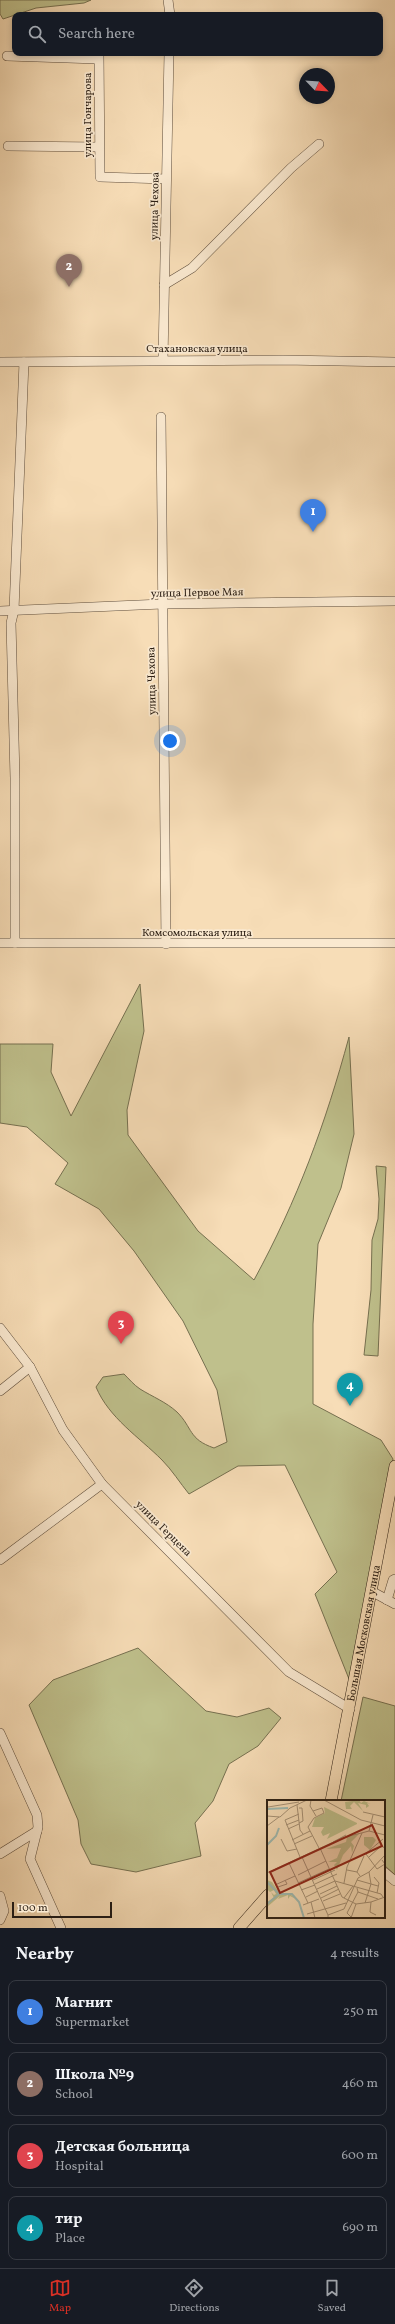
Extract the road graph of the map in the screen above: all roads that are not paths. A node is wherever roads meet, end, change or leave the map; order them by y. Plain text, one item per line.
1 (168, 0) edge
2 (170, 12) edge
3 (7, 56) dead end
4 (99, 56) edge
5 (169, 56) edge
6 (319, 144) dead end
7 (8, 146) dead end
8 (99, 147) junction
9 (166, 179) junction
10 (164, 285) junction
11 (163, 360) junction
12 (0, 362) edge
13 (24, 362) junction
14 (395, 362) edge
15 (160, 417) dead end
16 (395, 601) edge
17 (162, 604) junction
18 (14, 610) junction
19 (0, 611) edge
20 (0, 943) edge
21 (15, 943) junction
22 (395, 943) edge
23 (166, 944) junction
24 (0, 1328) edge
25 (30, 1367) junction
26 (0, 1391) edge
27 (395, 1466) edge
28 (393, 1483) edge
29 (102, 1484) junction
30 (0, 1560) edge
31 (395, 1579) edge
32 (371, 1591) junction
33 (391, 1602) edge
34 (350, 1709) junction
35 (0, 1733) edge
36 (331, 1800) edge
37 (37, 1832) junction
38 (0, 1854) edge
39 (385, 1873) edge
40 (395, 1881) edge
41 (0, 1896) edge
42 (267, 1896) edge
43 (0, 1920) edge
44 (61, 1928) edge
45 (239, 1928) edge

1 - 2 street
3 - 4 street
4 - 8 street, улица Гончарова
5 - 9 street, улица Чехова
6 - 10 street
7 - 8 street
8 - 9 street, улица Гончарова
9 - 10 street, улица Чехова
10 - 11 street, улица Чехова
11 - 13 street, Стахановская улица
11 - 14 street, Стахановская улица
12 - 13 street, Стахановская улица
13 - 18 street
15 - 17 street, улица Чехова
16 - 17 street, улица Первое Мая
17 - 18 street, улица Первое Мая
17 - 23 street, улица Чехова
18 - 19 street, улица Первое Мая
18 - 21 street
20 - 21 street, Комсомольская улица
21 - 23 street, Комсомольская улица
22 - 23 street, Комсомольская улица
24 - 25 street, улица Герцена
25 - 26 street
25 - 29 street, улица Герцена
27 - 28 main road, Большая Московская улица
28 - 32 main road, Большая Московская улица
29 - 30 street
29 - 34 street, улица Герцена
31 - 33 street
32 - 33 street
32 - 34 main road, Большая Московская улица
34 - 36 main road, Большая Московская улица
35 - 37 street
37 - 38 street
37 - 44 street
39 - 40 street
41 - 43 street
42 - 45 main road

